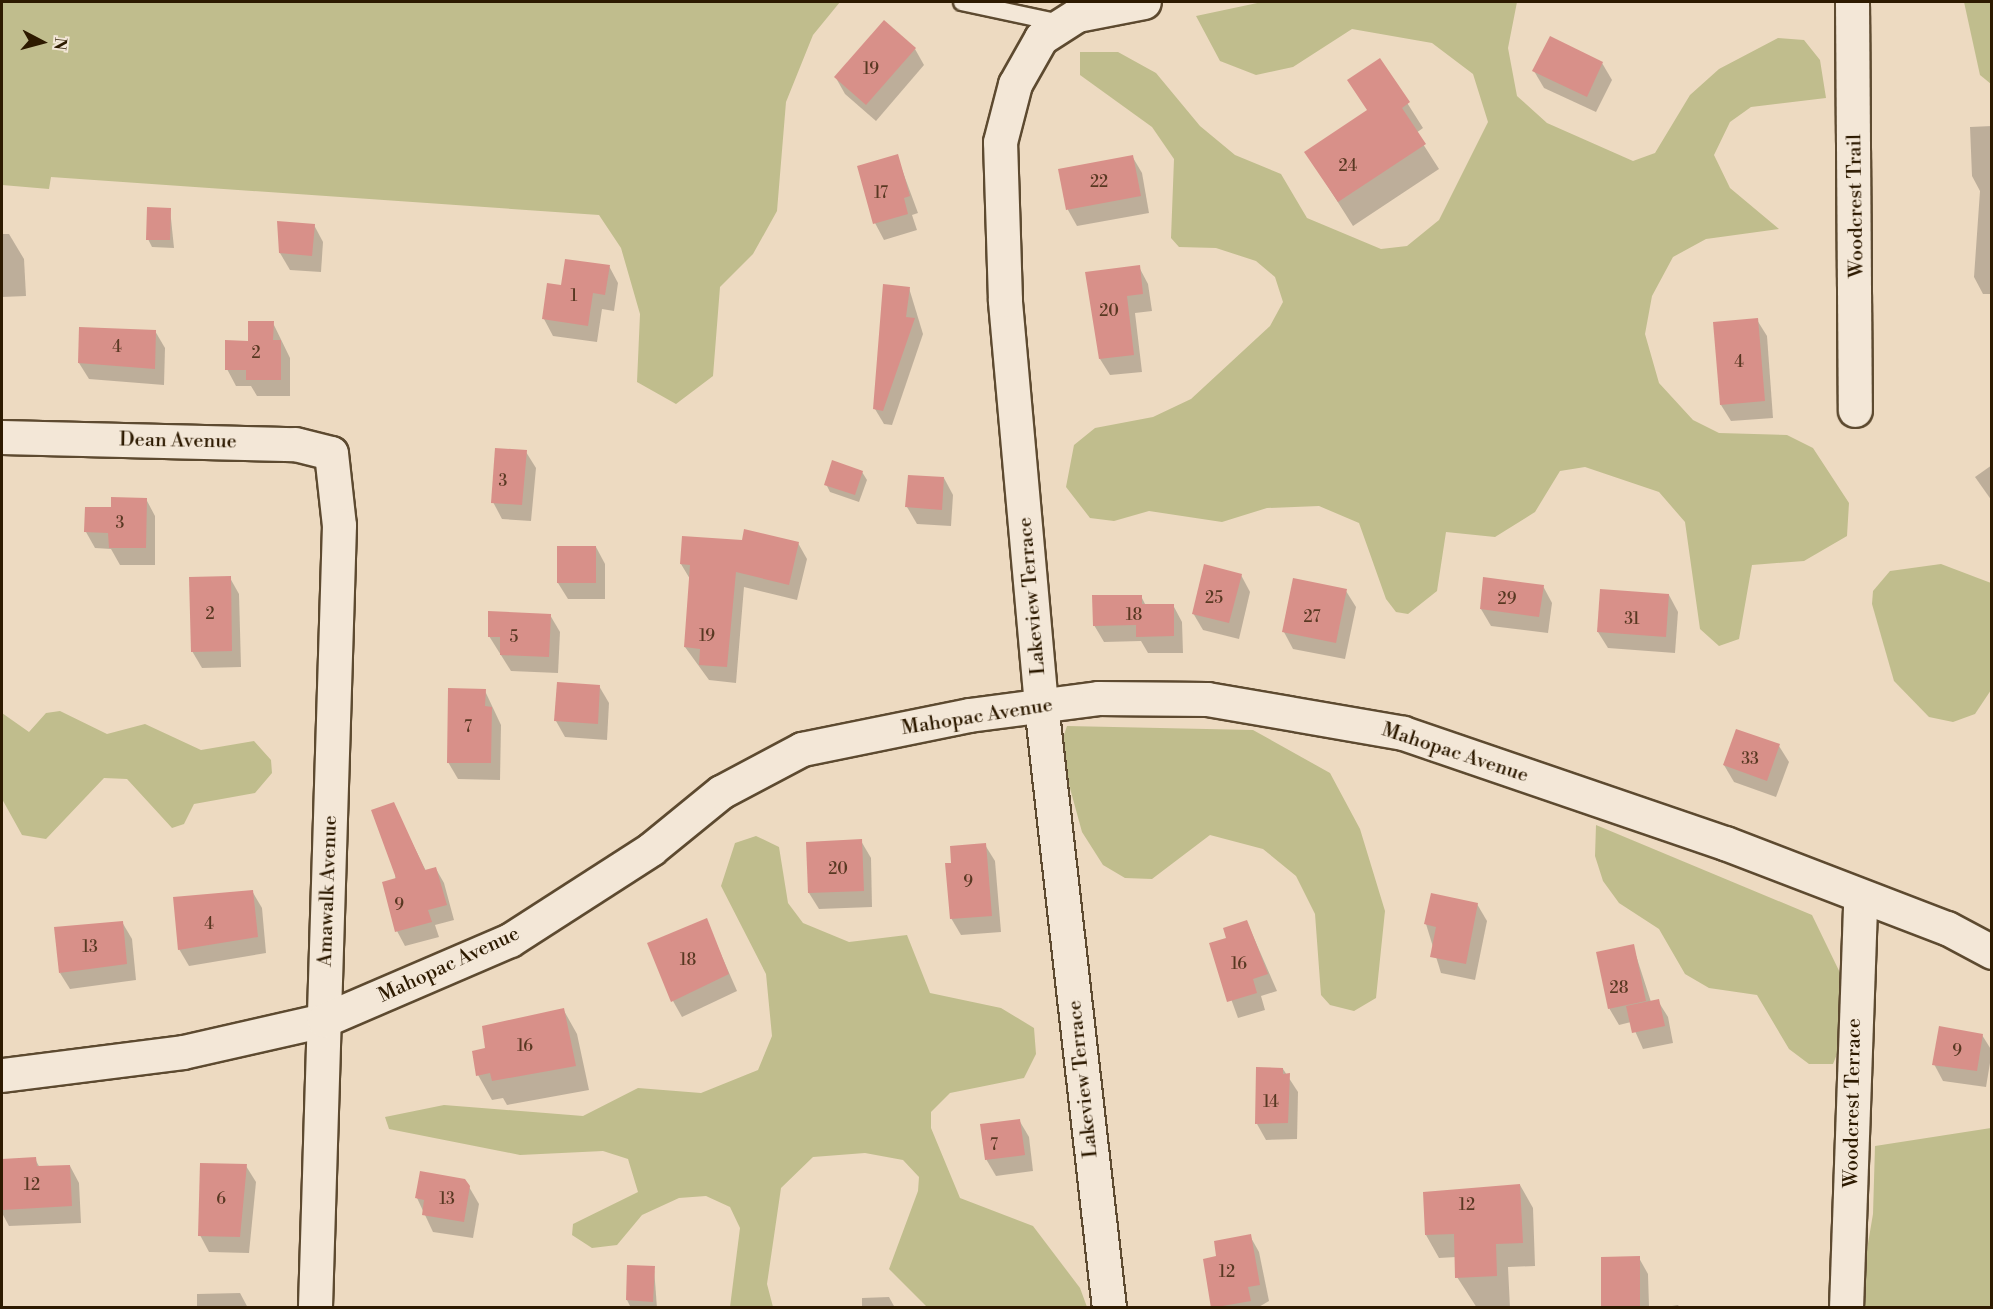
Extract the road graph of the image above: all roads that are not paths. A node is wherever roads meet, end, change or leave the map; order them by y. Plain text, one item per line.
1 (962, 2) edge
2 (1144, 2) edge
3 (1852, 2) edge
4 (1064, 24) junction
5 (1855, 410) dead end
6 (2, 437) edge
7 (337, 475) joint
8 (1041, 705) junction
9 (1860, 898) junction
10 (1992, 952) edge
11 (324, 1020) junction
12 (2, 1075) edge
13 (315, 1308) edge
14 (1109, 1308) edge
15 (1846, 1308) edge

1 - 4 lane
2 - 4 street, Lakeview Terrace
3 - 5 street, Woodcrest Trail
4 - 8 street, Lakeview Terrace
6 - 7 street, Dean Avenue
7 - 11 street, Amawalk Avenue
8 - 9 street, Mahopac Avenue
8 - 11 street, Mahopac Avenue
8 - 14 street, Lakeview Terrace
9 - 10 street, Mahopac Avenue
9 - 15 street, Woodcrest Terrace
11 - 12 street, Mahopac Avenue
11 - 13 street, Amawalk Avenue

